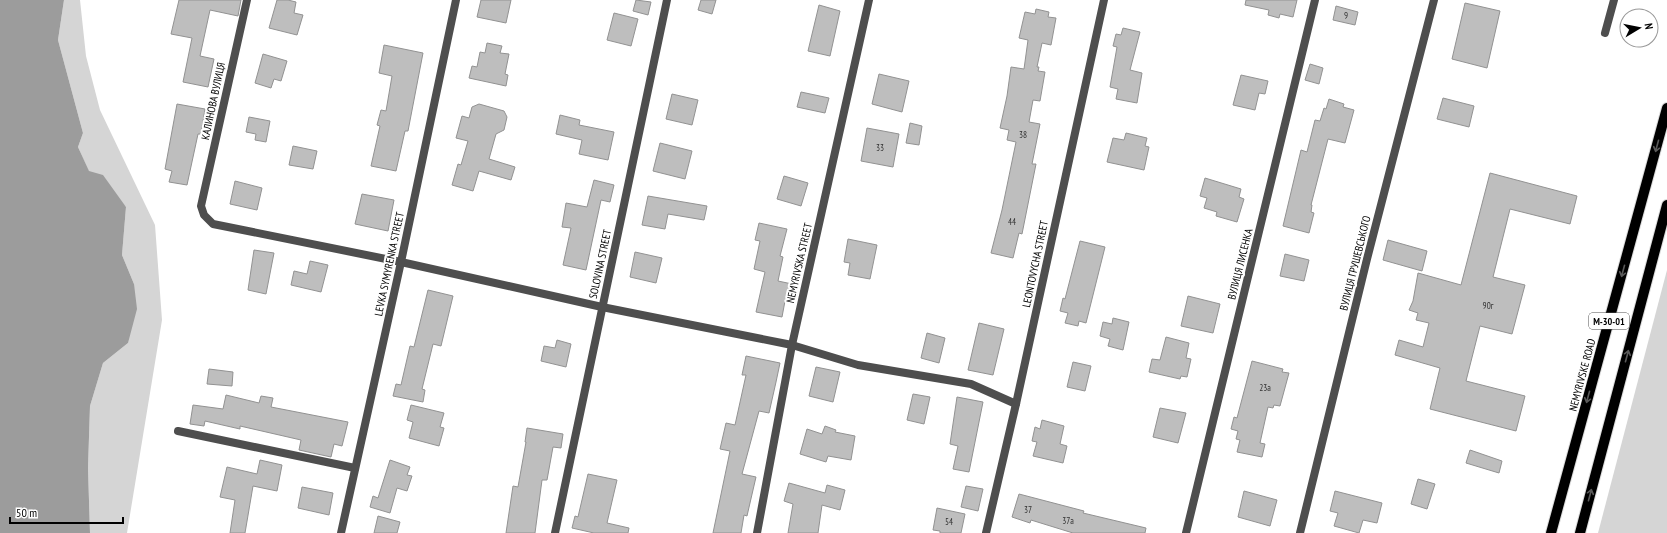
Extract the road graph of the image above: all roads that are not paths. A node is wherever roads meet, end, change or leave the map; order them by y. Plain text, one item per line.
1 (246, 0) edge
2 (456, 0) edge
3 (667, 0) edge
4 (869, 0) edge
5 (1104, 0) edge
6 (1315, 0) edge
7 (1434, 0) edge
8 (1614, 0) edge
9 (1605, 33) dead end
10 (1667, 108) edge
11 (1667, 205) edge
12 (401, 262) junction
13 (602, 307) junction
14 (792, 345) junction
15 (1016, 404) junction
16 (178, 430) dead end
17 (355, 468) junction
18 (340, 533) edge
19 (555, 533) edge
20 (757, 533) edge
21 (986, 533) edge
22 (1186, 533) edge
23 (1300, 533) edge
24 (1551, 533) edge
25 (1580, 533) edge

1 - 12 street, КАЛИНОВА ВУЛИЦЯ
2 - 12 street, LEVKA SYMYRENKA STREET
3 - 13 street, SOLOVINA STREET
4 - 14 street, NEMYRIVSKA STREET
5 - 15 street, LEONTOVYCHA STREET
6 - 22 street, ВУЛИЦЯ ЛИСЕНКА
7 - 23 street, ВУЛИЦЯ ГРУШЕВСЬКОГО
8 - 9 street
10 -> 24 main road, NEMYRIVSKE ROAD / М-30-01
25 -> 11 main road, М-30-01
12 - 13 street
12 - 17 street, LEVKA SYMYRENKA STREET
13 - 14 street
13 - 19 street, SOLOVINA STREET
14 - 15 street
14 - 20 street, NEMYRIVSKA STREET
15 - 21 street, LEONTOVYCHA STREET
16 - 17 street
17 - 18 street, LEVKA SYMYRENKA STREET

